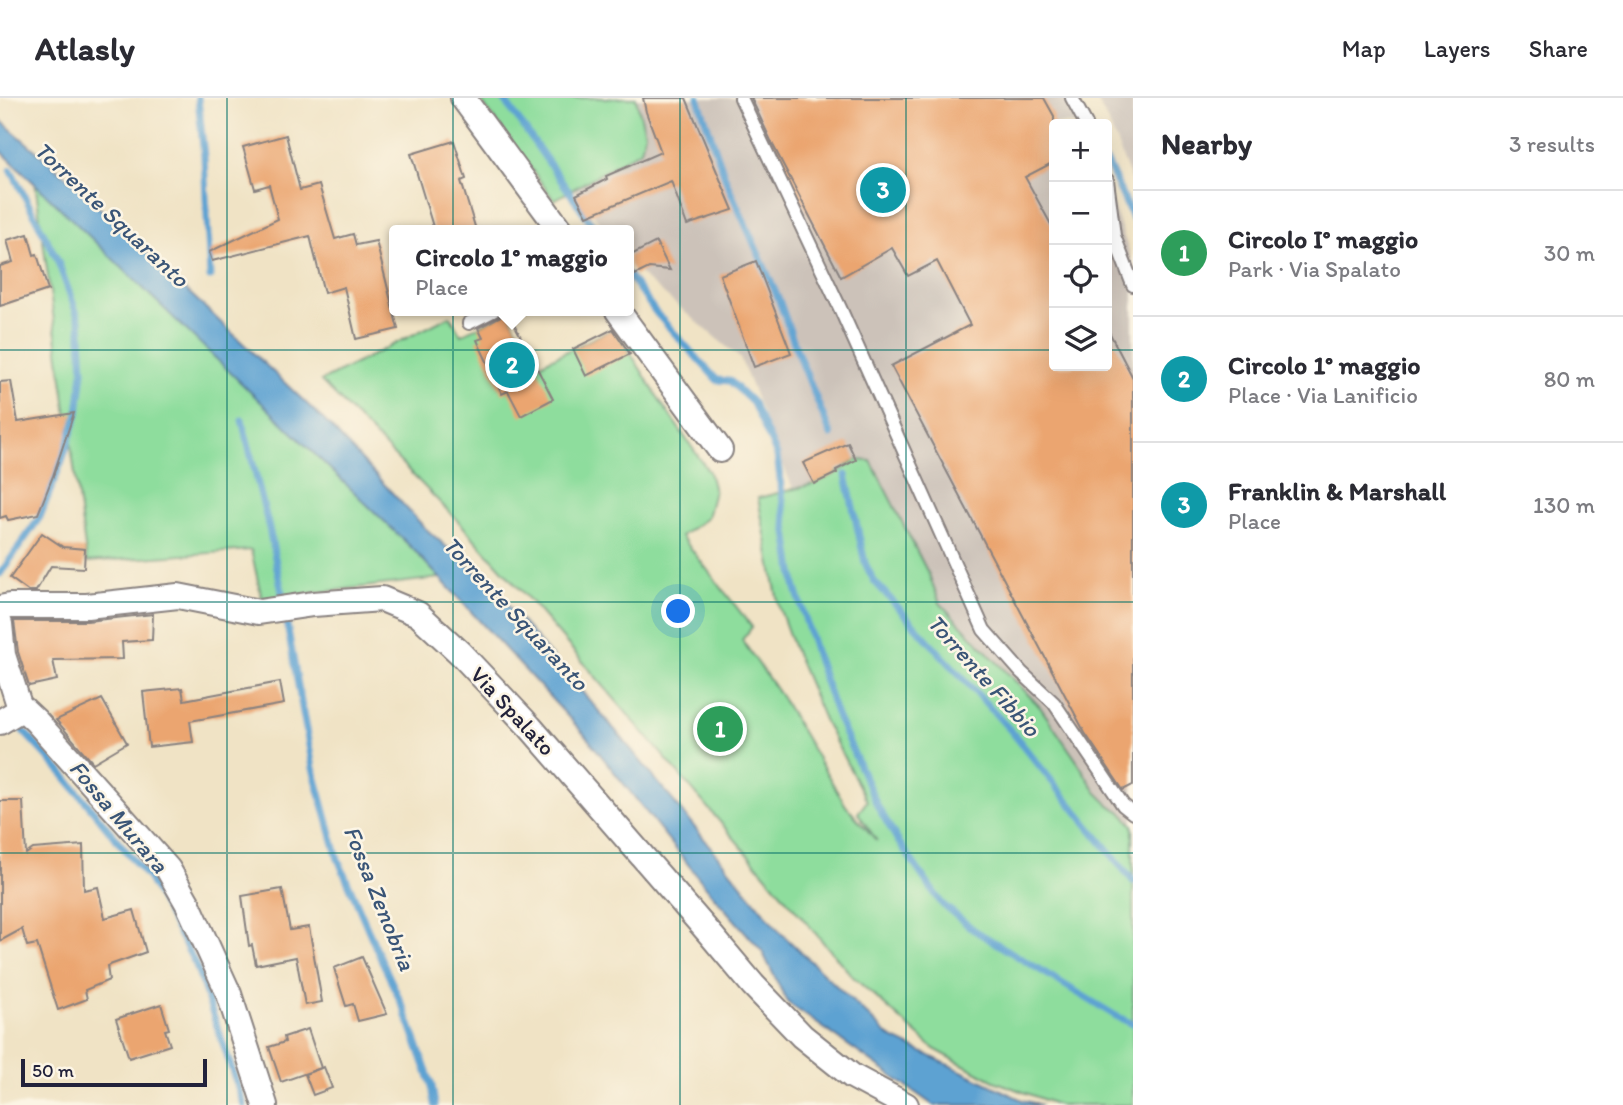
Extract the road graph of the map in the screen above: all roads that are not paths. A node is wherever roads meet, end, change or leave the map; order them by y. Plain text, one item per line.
1 (463, 98) edge
2 (741, 98) edge
3 (1072, 98) edge
4 (1083, 119) edge
5 (1107, 182) edge
6 (556, 225) edge
7 (1133, 285) edge
8 (483, 316) edge
9 (622, 316) edge
10 (469, 323) dead end
11 (720, 450) dead end
12 (0, 608) edge
13 (0, 624) edge
14 (19, 705) junction
15 (0, 722) edge
16 (1133, 813) edge
17 (265, 1105) edge
18 (906, 1105) edge

1 - 6 street
2 - 16 lane
3 - 4 lane
5 - 7 lane
8 - 10 lane
9 - 11 street
12 - 18 street, Via Spalato
13 - 14 street
14 - 15 street
14 - 17 street

